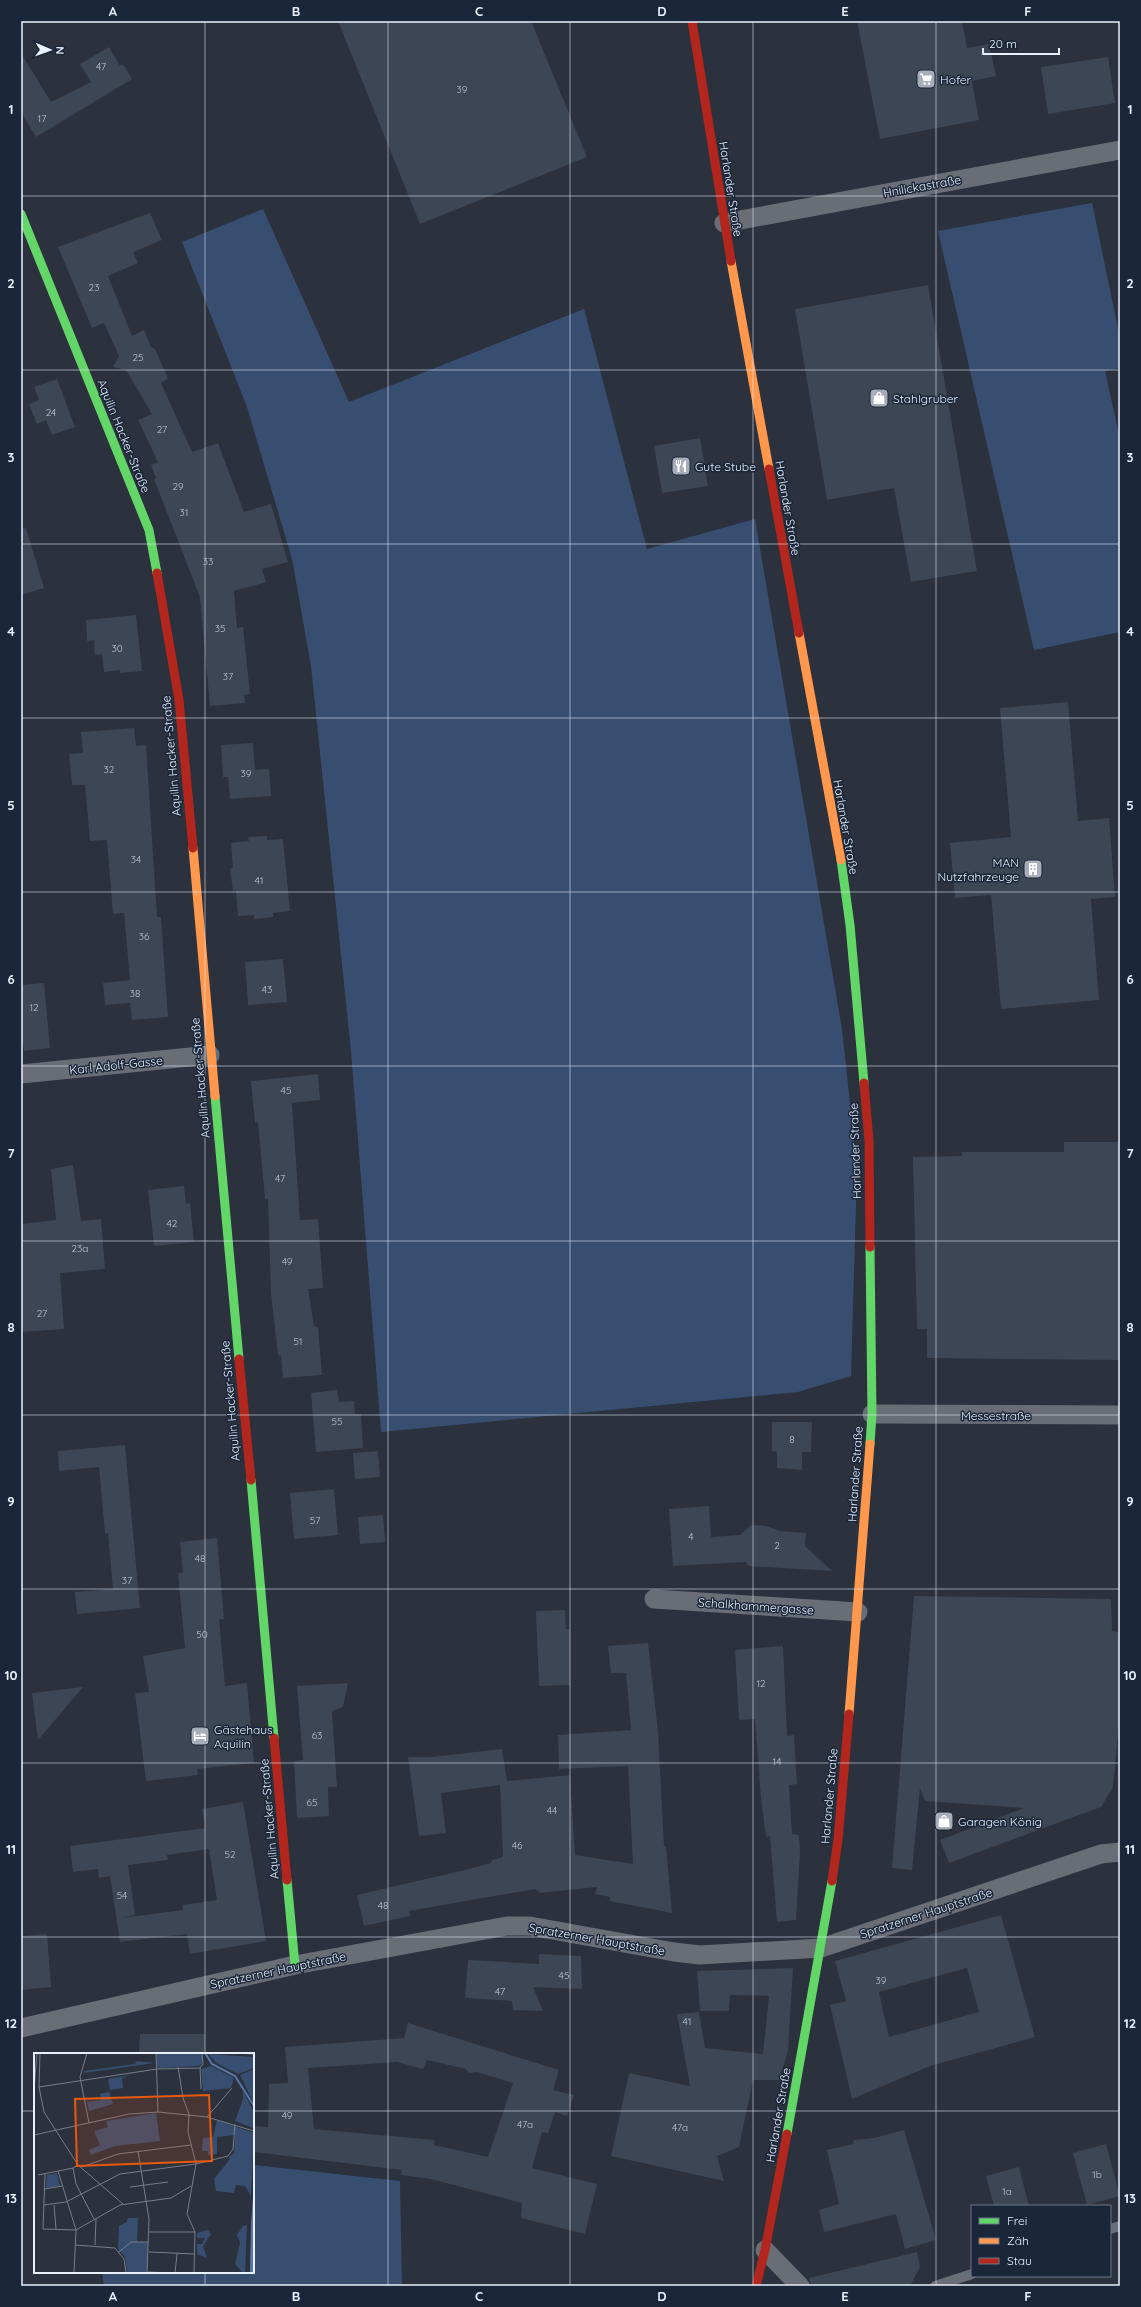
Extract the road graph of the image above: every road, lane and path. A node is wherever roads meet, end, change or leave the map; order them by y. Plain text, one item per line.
1 (692, 21) edge
2 (1120, 150) edge
3 (21, 214) edge
4 (724, 223) junction
5 (210, 1055) junction
6 (21, 1074) edge
7 (872, 1414) junction
8 (1120, 1415) edge
9 (654, 1600) dead end
10 (858, 1612) junction
11 (1120, 1852) edge
12 (821, 1948) junction
13 (295, 1965) junction
14 (21, 2028) edge
15 (766, 2250) junction
16 (971, 2274) edge
17 (756, 2286) edge
18 (800, 2286) edge
19 (935, 2286) edge

1 - 4 main road, Harlander Straße
2 - 4 street, Hnilickastraße
3 - 5 main road, Aquilin Hacker-Straße
4 - 7 main road, Harlander Straße
5 - 6 street, Karl Adolf-Gasse
5 - 13 main road, Aquilin Hacker-Straße
7 - 8 street, Messestraße
7 - 10 main road, Harlander Straße
9 - 10 street, Schalkhammergasse
10 - 12 main road, Harlander Straße
11 - 12 street, Spratzerner Hauptstraße
12 - 13 street, Spratzerner Hauptstraße
12 - 15 main road, Harlander Straße
13 - 14 street, Spratzerner Hauptstraße
15 - 17 main road, Harlander Straße
15 - 18 street
16 - 19 lane

